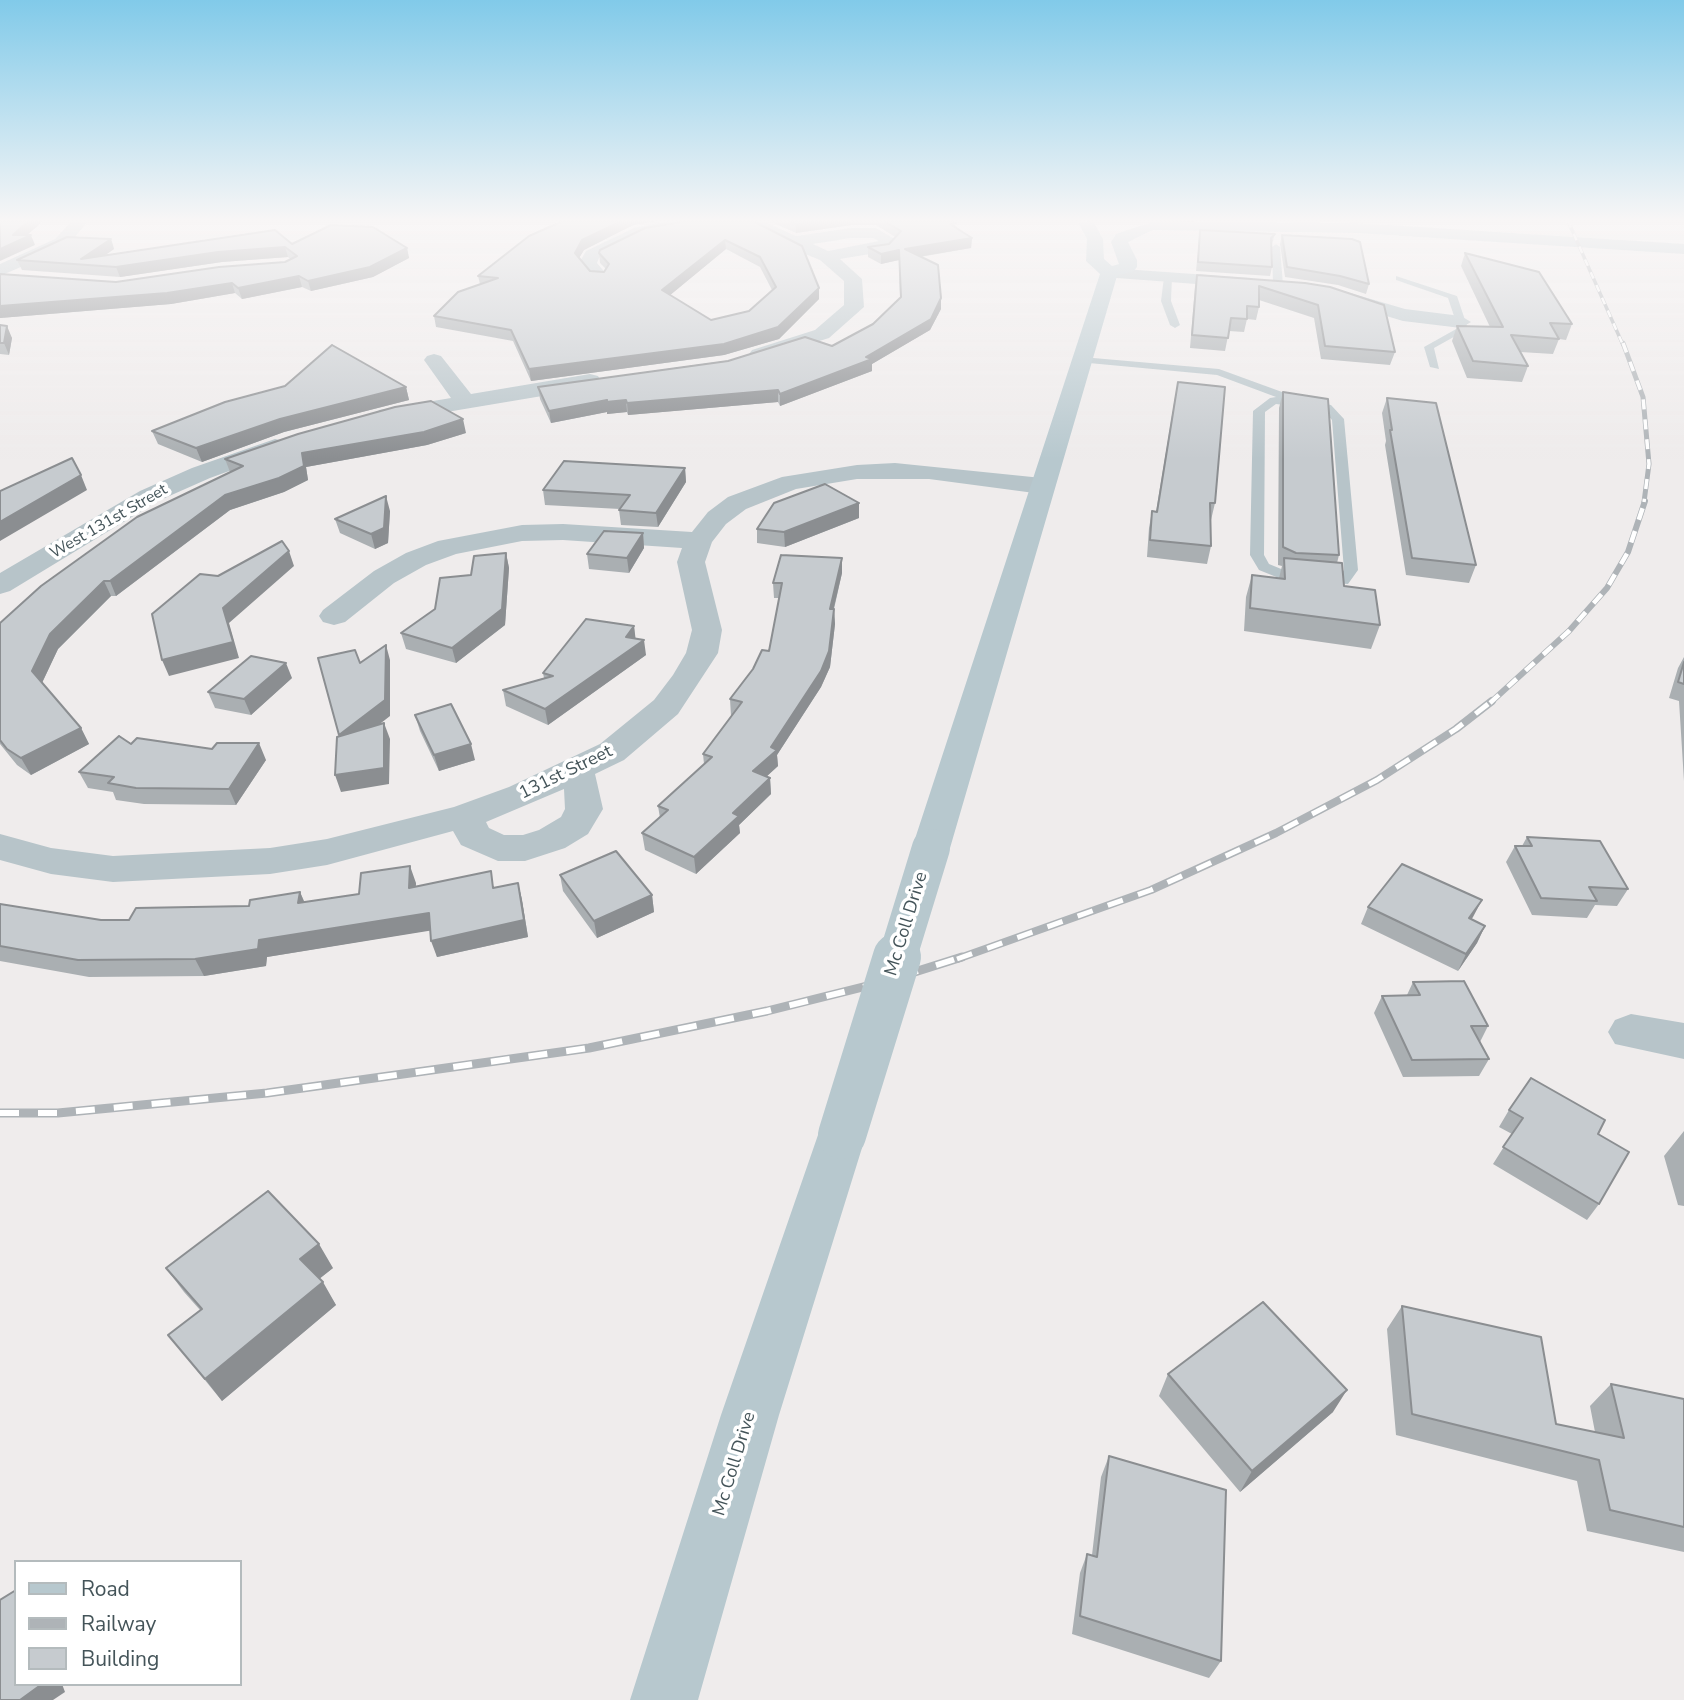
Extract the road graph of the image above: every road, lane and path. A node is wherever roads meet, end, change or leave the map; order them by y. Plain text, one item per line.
1 (854, 300) edge
2 (1101, 300) edge
3 (1166, 300) edge
4 (1352, 300) edge
5 (1454, 300) edge
6 (1461, 322) junction
7 (1175, 325) dead end
8 (434, 360) dead end
9 (739, 360) edge
10 (1082, 360) junction
11 (1434, 367) dead end
12 (606, 379) edge
13 (464, 400) junction
14 (1297, 402) junction
15 (369, 419) edge
16 (293, 440) edge
17 (777, 462) dead end
18 (823, 476) junction
19 (1042, 486) junction
20 (699, 541) junction
21 (0, 585) edge
22 (334, 616) dead end
23 (576, 770) junction
24 (465, 816) junction
25 (0, 847) edge
26 (1631, 1032) dead end
27 (1684, 1041) edge
28 (664, 1700) edge

1 - 9 street
2 - 10 main road, Mc Coll Drive
3 - 7 lane
4 - 6 street
5 - 6 lane
6 - 11 lane
8 - 13 street
10 - 14 lane
10 - 19 main road, Mc Coll Drive
12 - 13 street
13 - 15 street
14 - 14 lane
16 - 21 street, West 131st Street
17 - 18 street
18 - 19 street
18 - 20 street
19 - 28 main road, Mc Coll Drive, bridge
20 - 22 street
20 - 23 street, 131st Street
23 - 24 street, 131st Street
23 - 24 street
24 - 25 street, 131st Street
26 - 27 street

